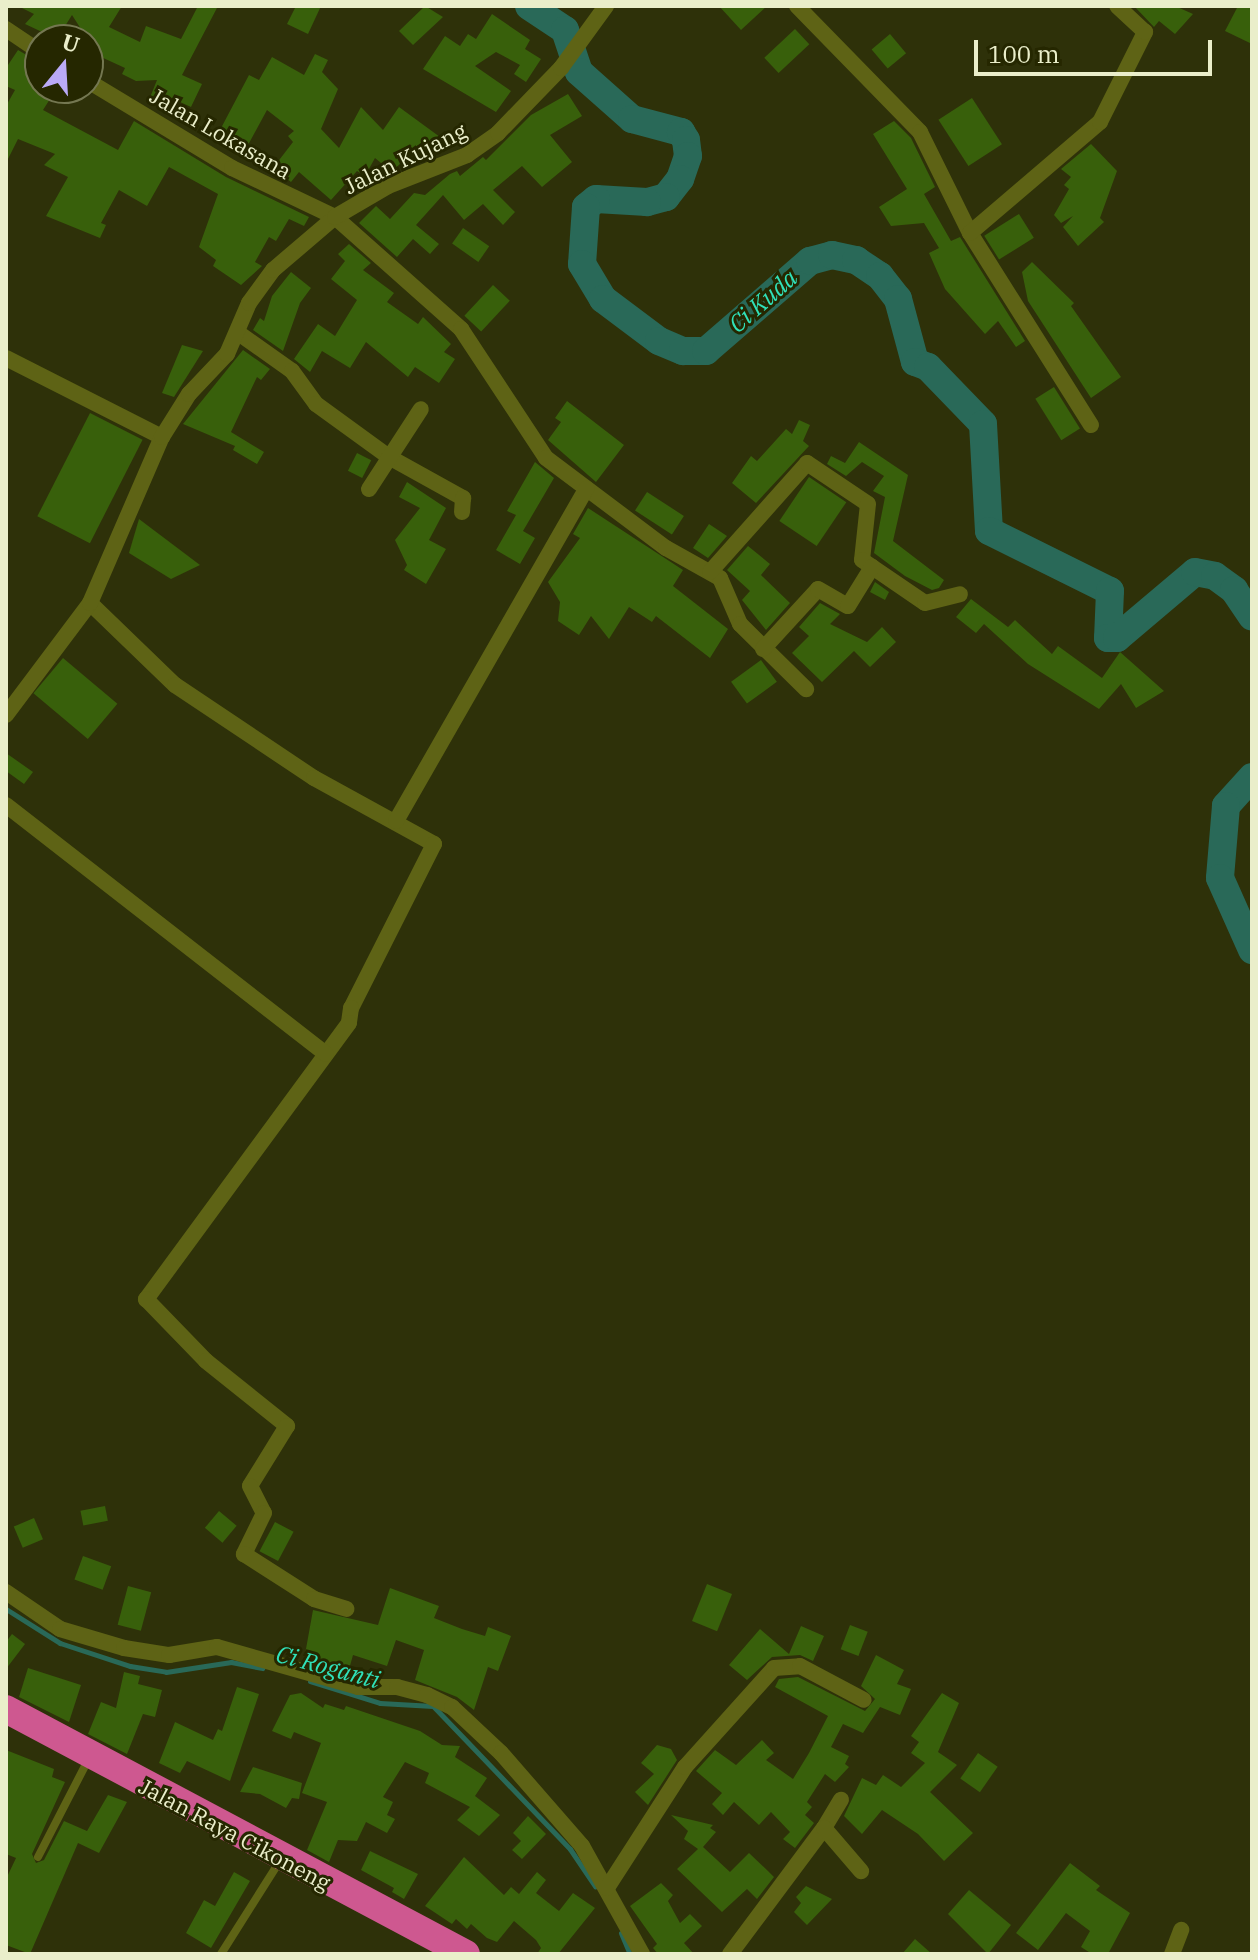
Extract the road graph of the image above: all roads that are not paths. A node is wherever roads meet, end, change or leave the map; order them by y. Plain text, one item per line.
1 (797, 6) edge
2 (1117, 6) edge
3 (604, 8) edge
4 (6, 29) edge
5 (24, 41) edge
6 (104, 91) edge
7 (335, 217) junction
8 (970, 233) junction
9 (237, 332) junction
10 (6, 358) edge
11 (421, 409) dead end
12 (1091, 425) dead end
13 (162, 437) junction
14 (389, 457) junction
15 (369, 489) dead end
16 (586, 489) junction
17 (462, 512) dead end
18 (872, 567) junction
19 (710, 572) junction
20 (960, 594) dead end
21 (90, 603) junction
22 (763, 649) junction
23 (806, 689) dead end
24 (6, 715) edge
25 (6, 805) edge
26 (396, 821) junction
27 (326, 1054) junction
28 (6, 1592) edge
29 (347, 1609) dead end
30 (864, 1700) dead end
31 (6, 1709) edge
32 (90, 1757) junction
33 (841, 1800) dead end
34 (824, 1828) junction
35 (38, 1857) dead end
36 (281, 1858) junction
37 (861, 1871) dead end
38 (607, 1888) junction
39 (1181, 1930) dead end
40 (459, 1952) edge
41 (221, 1954) edge
42 (642, 1954) edge
43 (730, 1954) edge
44 (1172, 1954) edge

1 - 8 street
2 - 8 street
3 - 7 street, Jalan Kujang
4 - 5 street
6 - 7 street, Jalan Lokasana
7 - 9 street, Jalan Kujang
7 - 16 street, Jalan Lokasana
8 - 12 street
9 - 13 street, Jalan Kujang
9 - 14 street
10 - 13 street
11 - 14 street
13 - 21 street, Jalan Kujang
14 - 15 street
14 - 17 street
16 - 19 street, Jalan Lokasana
16 - 26 street
18 - 19 street
18 - 20 street
18 - 22 street
19 - 22 street
21 - 24 street, Jalan Kujang
21 - 26 street
22 - 23 street
25 - 27 street
26 - 27 street
27 - 29 street
28 - 38 street
30 - 38 street
31 - 32 highway, Jalan Raya Cikoneng
32 - 35 lane
32 - 36 highway, Jalan Raya Cikoneng
33 - 34 street
34 - 37 street
34 - 43 street
36 - 40 highway, Jalan Raya Cikoneng
36 - 41 lane
38 - 42 street
39 - 44 street

